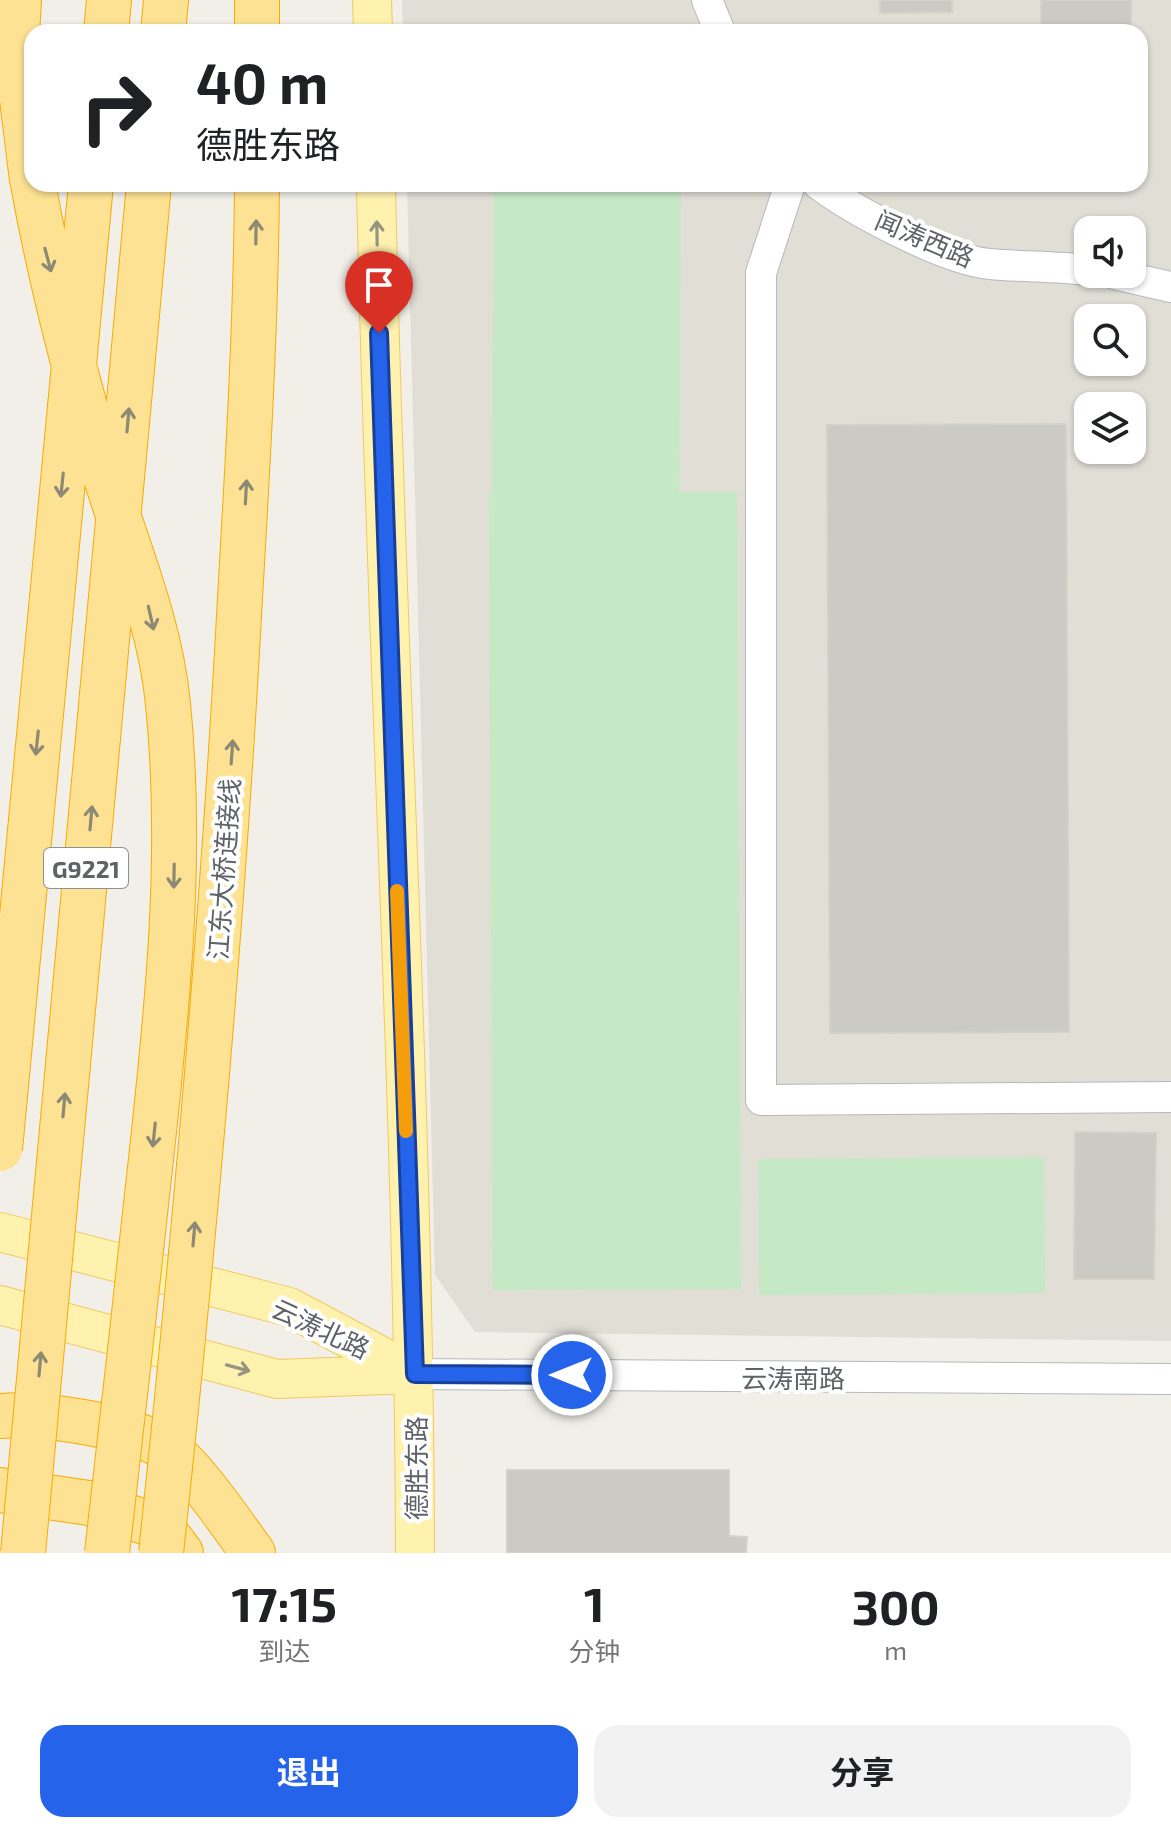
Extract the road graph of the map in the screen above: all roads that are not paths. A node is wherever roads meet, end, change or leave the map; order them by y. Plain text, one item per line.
1 (19, 0) edge
2 (109, 0) edge
3 (166, 0) edge
4 (257, 0) edge
5 (372, 0) edge
6 (707, 0) edge
7 (107, 24) edge
8 (164, 24) edge
9 (257, 24) edge
10 (373, 24) edge
11 (717, 24) edge
12 (24, 116) edge
13 (34, 192) edge
14 (90, 192) edge
15 (148, 192) edge
16 (257, 192) edge
17 (376, 192) edge
18 (787, 192) edge
19 (833, 192) edge
20 (1074, 268) edge
21 (1146, 277) edge
22 (1171, 280) edge
23 (1171, 1097) edge
24 (0, 1149) edge
25 (0, 1232) edge
26 (0, 1305) edge
27 (415, 1374) junction
28 (1171, 1379) edge
29 (0, 1416) edge
30 (0, 1490) edge
31 (23, 1553) edge
32 (107, 1553) edge
33 (161, 1553) edge
34 (181, 1553) edge
35 (253, 1553) edge
36 (415, 1553) edge

1 - 12 highway, 江东大桥连接线
2 - 7 highway
3 - 8 highway
4 - 9 highway
5 - 10 main road
6 - 11 street
13 -> 32 highway, 江东大桥连接线, bridge
14 -> 24 highway, G9221, bridge
31 -> 15 highway, G9221, bridge
33 -> 16 highway, 江东大桥连接线, bridge
27 -> 17 main road, 德胜东路
18 - 23 street
19 - 20 street, 闻涛西路
21 - 22 street
25 - 27 main road, 云涛北路
26 -> 27 main road, 云涛北路
27 - 28 street, 云涛南路
27 - 36 main road, 德胜东路
29 - 35 highway, bridge
30 - 34 highway, bridge

